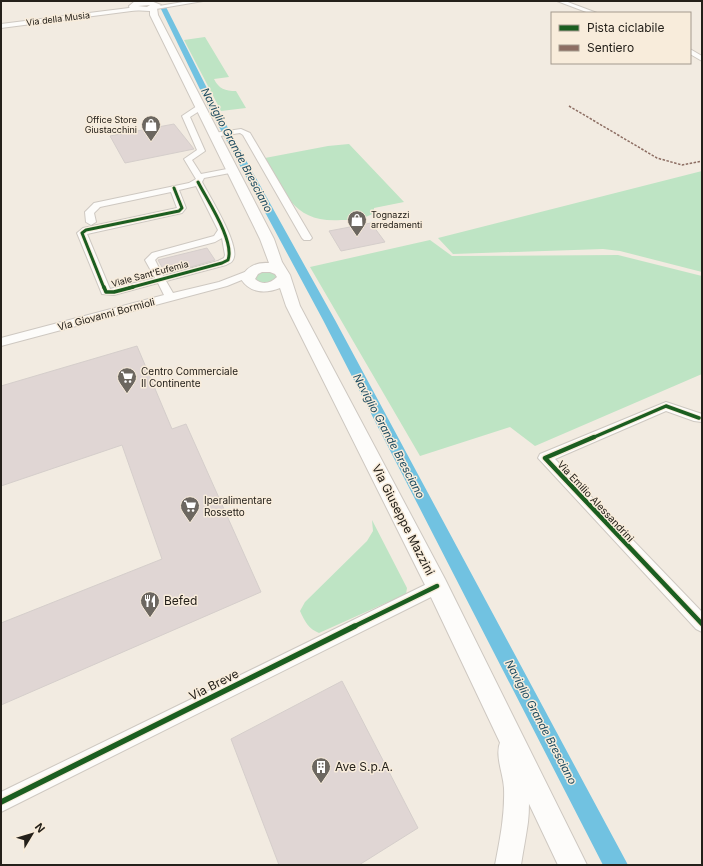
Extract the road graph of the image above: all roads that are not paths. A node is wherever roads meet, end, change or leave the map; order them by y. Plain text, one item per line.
1 (200, 1) edge
2 (560, 1) edge
3 (138, 6) edge
4 (153, 6) edge
5 (591, 12) edge
6 (1, 26) edge
7 (691, 50) edge
8 (691, 51) edge
9 (702, 51) edge
10 (702, 59) edge
11 (200, 108) junction
12 (218, 134) junction
13 (232, 170) junction
14 (198, 179) junction
15 (174, 188) junction
16 (247, 202) junction
17 (91, 222) dead end
18 (222, 231) junction
19 (307, 238) dead end
20 (212, 240) junction
21 (227, 246) junction
22 (281, 274) junction
23 (257, 279) junction
24 (161, 280) junction
25 (170, 297) junction
26 (293, 306) junction
27 (1, 342) edge
28 (701, 418) edge
29 (437, 586) junction
30 (702, 624) edge
31 (504, 723) junction
32 (1, 802) edge
33 (508, 865) edge
34 (573, 865) edge

1 - 4 street
2 - 5 street
3 - 4 main road
3 - 4 main road
3 - 6 street, Via della Musia
4 - 11 main road
7 - 9 street
8 - 10 street
11 - 12 main road
11 - 14 street, Viale Sant'Eufemia
12 - 13 main road
12 - 19 street
13 - 14 street
13 - 16 main road
14 - 15 street
14 - 18 street, Viale Sant'Eufemia
15 - 17 street
15 - 24 street, Viale Sant'Eufemia
16 - 22 main road
16 - 23 main road
18 - 20 street, Viale Sant'Eufemia
18 - 21 street, Viale Sant'Eufemia
20 - 21 street
20 - 24 street, Viale Sant'Eufemia
21 - 24 street, Viale Sant'Eufemia
22 - 23 main road
22 - 23 main road
22 - 26 main road, Via Giuseppe Mazzini
23 - 25 street, Via Giovanni Bormioli
23 - 26 main road, Via Giuseppe Mazzini
24 - 25 street
25 - 27 street, Via Giovanni Bormioli
26 - 29 main road, Via Giuseppe Mazzini
28 - 30 street, Via Emilio Alessandrini
29 - 31 main road, Via Giuseppe Mazzini
29 - 32 street, Via Breve
31 - 33 street
31 - 34 main road, Via Giuseppe Mazzini

